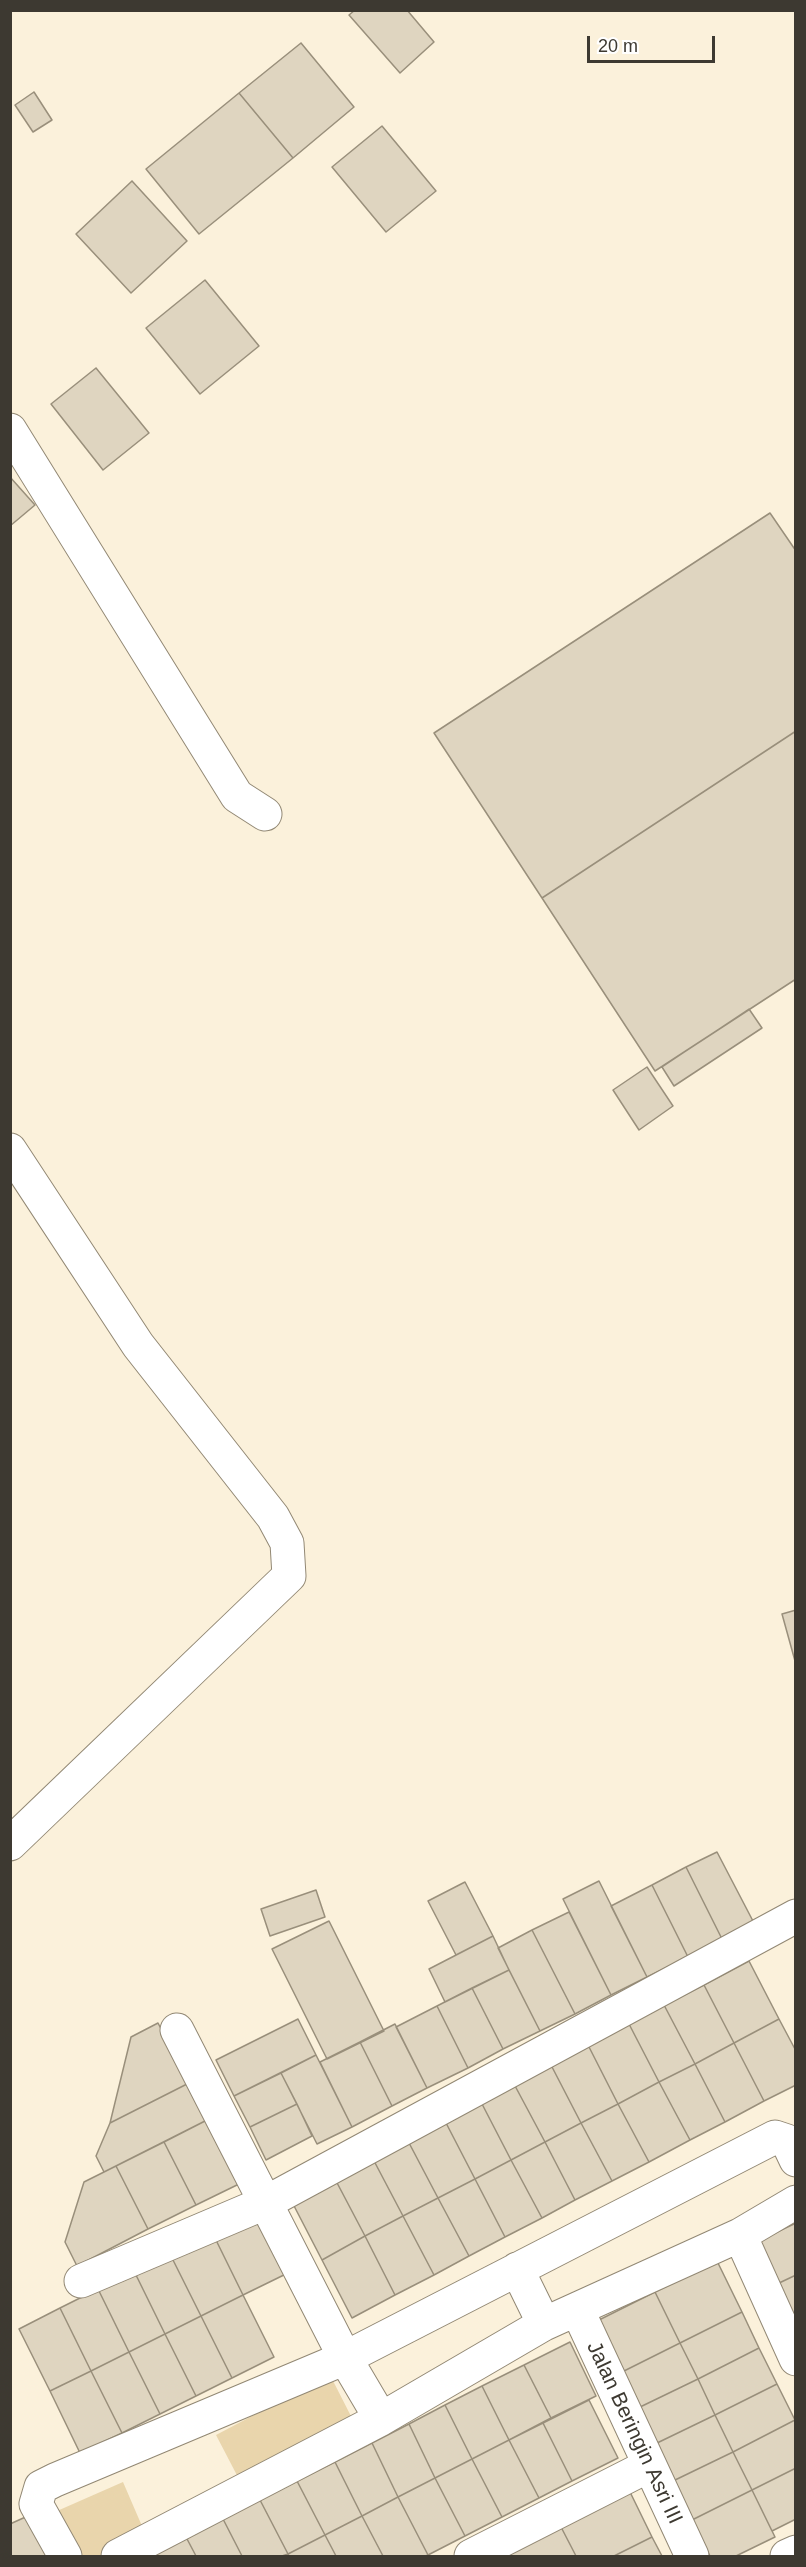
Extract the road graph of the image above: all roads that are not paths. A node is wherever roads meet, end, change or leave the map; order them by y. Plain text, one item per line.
1 (10, 430) edge
2 (265, 814) dead end
3 (10, 1150) edge
4 (10, 1844) edge
5 (795, 1916) edge
6 (177, 2030) dead end
7 (795, 2160) edge
8 (267, 2202) junction
9 (795, 2202) edge
10 (740, 2235) junction
11 (517, 2270) junction
12 (81, 2282) dead end
13 (577, 2309) junction
14 (544, 2324) junction
15 (345, 2358) junction
16 (795, 2359) edge
17 (381, 2420) junction
18 (648, 2466) junction
19 (795, 2552) edge
20 (65, 2556) edge
21 (118, 2556) edge
22 (472, 2556) edge
23 (692, 2556) edge
24 (787, 2556) edge

1 - 2 street
3 - 4 street
5 - 8 street
6 - 8 street
7 - 11 street
8 - 12 street
8 - 15 street
9 - 10 street
10 - 13 street
10 - 16 street
11 - 14 street
11 - 15 street
13 - 14 street
13 - 18 street, Jalan Beringin Asri III
14 - 17 street
15 - 17 street
15 - 20 street
17 - 21 street
18 - 22 street
18 - 23 street, Jalan Beringin Asri III
19 - 24 street

